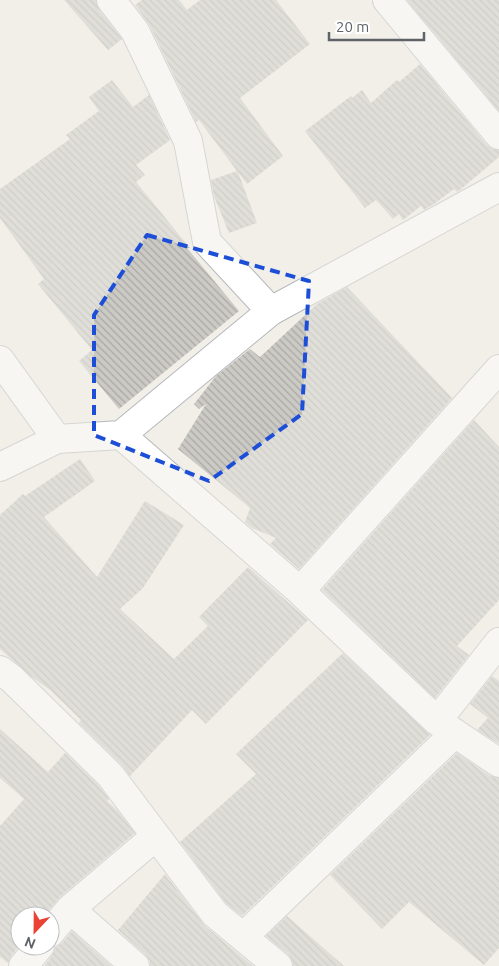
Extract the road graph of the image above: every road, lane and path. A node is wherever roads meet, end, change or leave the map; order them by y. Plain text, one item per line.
1 (111, 0) edge
2 (387, 0) edge
3 (499, 135) edge
4 (499, 187) edge
5 (271, 311) junction
6 (0, 360) edge
7 (499, 369) edge
8 (121, 435) junction
9 (57, 439) junction
10 (0, 467) edge
11 (300, 591) junction
12 (499, 642) edge
13 (4, 680) edge
14 (446, 727) junction
15 (499, 763) edge
16 (156, 836) junction
17 (70, 909) junction
18 (60, 921) edge
19 (243, 937) junction
20 (32, 956) edge
21 (23, 966) edge
22 (134, 966) edge
23 (278, 966) edge

1 - 5 street
2 - 3 street
4 - 5 street
5 - 8 street
6 - 9 street
7 - 11 street
8 - 9 street
8 - 11 street
9 - 10 street
11 - 14 street
12 - 14 street
13 - 16 street
14 - 15 street
14 - 19 street
16 - 17 street
16 - 19 street
17 - 18 street
17 - 22 street
19 - 23 street
20 - 21 street

